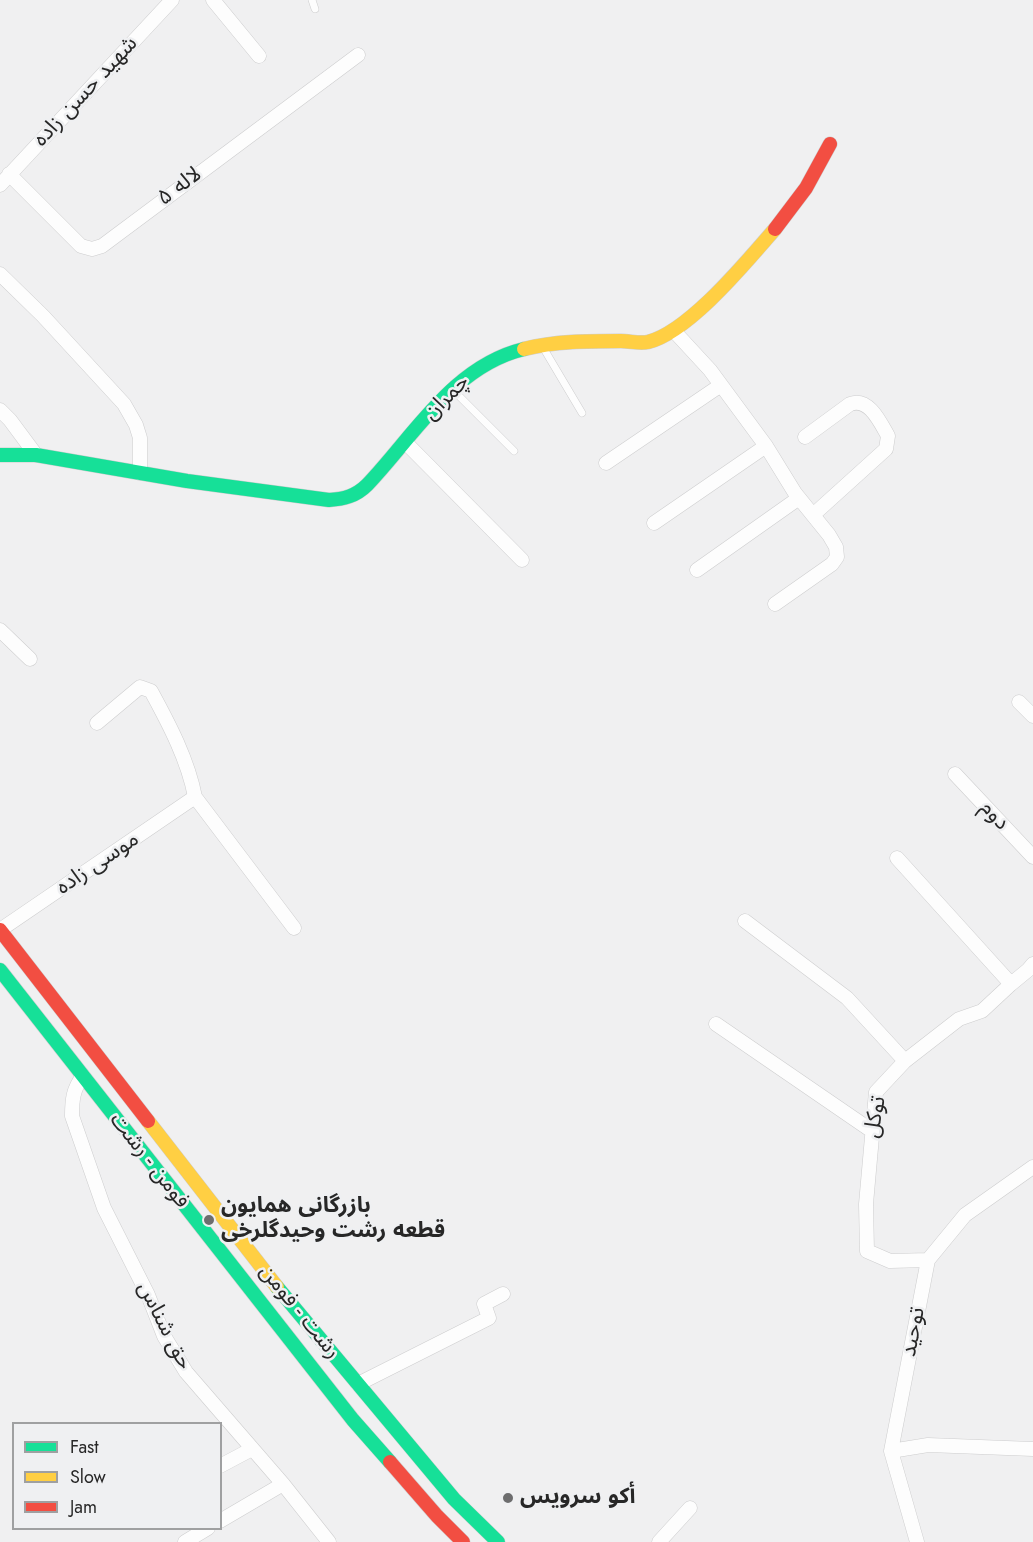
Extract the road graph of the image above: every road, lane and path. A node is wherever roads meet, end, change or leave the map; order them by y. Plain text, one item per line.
1 (172, 0) edge
2 (213, 0) edge
3 (312, 0) edge
4 (315, 9) dead end
5 (358, 55) dead end
6 (259, 56) dead end
7 (830, 144) dead end
8 (4, 179) edge
9 (0, 274) edge
10 (674, 331) junction
11 (542, 346) junction
12 (721, 385) junction
13 (453, 390) junction
14 (0, 410) edge
15 (582, 413) dead end
16 (805, 437) dead end
17 (405, 442) junction
18 (765, 446) junction
19 (514, 451) dead end
20 (36, 454) junction
21 (0, 455) edge
22 (606, 463) dead end
23 (140, 473) junction
24 (799, 498) junction
25 (813, 515) junction
26 (654, 523) dead end
27 (522, 560) dead end
28 (697, 570) dead end
29 (775, 604) dead end
30 (0, 630) edge
31 (30, 660) dead end
32 (1019, 702) dead end
33 (1033, 716) edge
34 (97, 723) dead end
35 (955, 774) dead end
36 (195, 797) junction
37 (1033, 857) edge
38 (897, 858) dead end
39 (745, 921) dead end
40 (294, 928) dead end
41 (0, 930) edge
42 (1033, 964) edge
43 (0, 969) edge
44 (1011, 984) junction
45 (716, 1024) dead end
46 (904, 1061) junction
47 (83, 1076) junction
48 (872, 1131) junction
49 (1033, 1167) edge
50 (928, 1260) junction
51 (503, 1294) dead end
52 (358, 1384) junction
53 (252, 1449) junction
54 (1033, 1449) edge
55 (891, 1451) junction
56 (222, 1465) edge
57 (283, 1484) junction
58 (690, 1508) dead end
59 (222, 1520) edge
60 (204, 1530) edge
61 (326, 1541) edge
62 (185, 1542) edge
63 (463, 1542) edge
64 (498, 1542) edge
65 (659, 1542) edge
66 (917, 1542) edge

1 - 8 street, شهید حسن زاده
2 - 6 street
3 - 4 lane
5 - 8 street, لاله ۵
7 - 10 main road, چمران
9 - 23 street
10 - 11 main road, چمران
10 - 12 street
11 - 13 main road, چمران
11 - 15 lane
12 - 18 street
12 - 22 street
13 - 17 main road, چمران
13 - 19 lane
14 - 20 street
16 - 25 street
17 - 23 main road, چمران
17 - 27 street
18 - 24 street
18 - 26 street
20 - 21 main road, چمران
20 - 23 main road, چمران
24 - 25 street
24 - 28 street
25 - 29 street
30 - 31 street
32 - 33 street
34 - 36 street
35 - 37 street, دوم
36 - 40 street
36 - 41 street, موسی زاده
38 - 44 street
39 - 46 street
41 - 52 main road, رشت - فومن
42 - 44 street, توکل
43 - 47 main road, فومن - رشت
44 - 46 street, توکل
45 - 48 street
46 - 48 street, توکل
47 - 53 street, حق شناس
47 - 63 main road, فومن - رشت
48 - 50 street, توکل
49 - 50 street, توحید
50 - 55 street, توحید
51 - 52 street
52 - 64 main road, رشت - فومن
53 - 56 street
53 - 57 street, حق شناس
54 - 55 street
55 - 66 street, توحید
57 - 59 street
57 - 61 street, حق شناس
58 - 65 street
60 - 62 street

